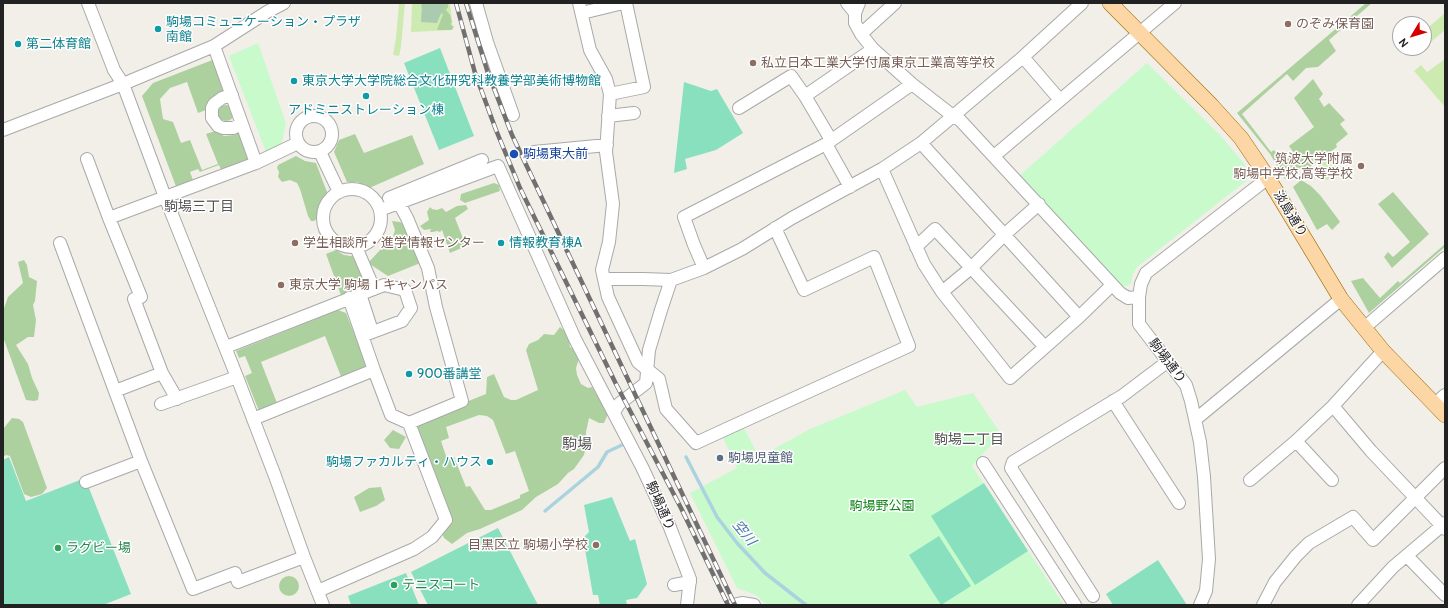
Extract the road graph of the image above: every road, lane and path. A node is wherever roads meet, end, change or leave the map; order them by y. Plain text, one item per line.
1 (88, 3) edge
2 (284, 3) edge
3 (476, 3) edge
4 (623, 3) edge
5 (626, 3) edge
6 (848, 3) edge
7 (895, 3) edge
8 (1082, 3) edge
9 (1110, 3) edge
10 (1175, 3) edge
11 (266, 8) edge
12 (580, 8) edge
13 (857, 8) edge
14 (1140, 33) junction
15 (861, 34) junction
16 (214, 46) junction
17 (872, 49) junction
18 (1024, 57) junction
19 (123, 84) junction
20 (912, 84) junction
21 (610, 94) junction
22 (232, 95) junction
23 (805, 96) junction
24 (1060, 100) junction
25 (739, 108) dead end
26 (634, 113) dead end
27 (513, 115) dead end
28 (608, 116) junction
29 (952, 116) junction
30 (242, 124) junction
31 (3, 130) edge
32 (828, 142) junction
33 (298, 143) junction
34 (921, 143) junction
35 (607, 145) junction
36 (320, 152) junction
37 (534, 152) dead end
38 (994, 156) junction
39 (87, 159) dead end
40 (482, 160) dead end
41 (256, 163) junction
42 (882, 169) junction
43 (1268, 178) junction
44 (850, 186) junction
45 (339, 192) junction
46 (165, 197) junction
47 (399, 203) junction
48 (1039, 204) junction
49 (378, 206) junction
50 (109, 218) junction
51 (775, 228) junction
52 (1004, 234) junction
53 (60, 243) dead end
54 (356, 247) junction
55 (916, 247) junction
56 (1445, 258) edge
57 (704, 268) junction
58 (971, 268) junction
59 (604, 279) junction
60 (671, 280) junction
61 (1112, 285) junction
62 (374, 288) junction
63 (942, 292) junction
64 (354, 296) junction
65 (1139, 297) junction
66 (1341, 299) junction
67 (1079, 317) junction
68 (1364, 328) junction
69 (367, 334) junction
70 (1045, 347) junction
71 (226, 348) junction
72 (1383, 351) junction
73 (1167, 362) junction
74 (374, 370) junction
75 (648, 370) junction
76 (162, 373) junction
77 (237, 377) junction
78 (115, 391) junction
79 (177, 399) junction
80 (1440, 400) edge
81 (1113, 401) junction
82 (161, 404) dead end
83 (1332, 406) junction
84 (614, 412) junction
85 (1445, 415) edge
86 (253, 419) junction
87 (1196, 419) junction
88 (409, 423) junction
89 (1296, 441) junction
90 (141, 461) junction
91 (983, 463) dead end
92 (1445, 468) edge
93 (1250, 480) dead end
94 (1332, 480) dead end
95 (86, 482) dead end
96 (1415, 498) junction
97 (1179, 502) dead end
98 (1444, 526) edge
99 (1408, 556) junction
100 (304, 557) junction
101 (690, 582) junction
102 (674, 585) dead end
103 (318, 591) junction
104 (1093, 596) dead end
105 (1445, 596) edge
106 (1267, 603) edge
107 (323, 605) edge
108 (687, 605) edge
109 (733, 605) edge
110 (754, 605) edge
111 (1075, 605) edge
112 (1200, 605) edge
113 (1358, 605) edge
114 (1443, 605) edge

1 - 19 street
2 - 11 street
3 - 27 street
4 - 12 street
5 - 21 street
6 - 13 street
7 - 15 street
8 - 18 street
9 - 14 main road, 淡島通り
10 - 14 street
11 - 16 street
12 - 21 street
13 - 15 street
14 - 24 street
14 - 43 main road, 淡島通り
15 - 17 street
16 - 19 street
16 - 22 street
17 - 20 street
17 - 23 street
18 - 24 street
18 - 29 street
19 - 31 street
19 - 46 street
20 - 29 street
20 - 32 street
21 - 28 street
22 - 30 street
22 - 30 street
23 - 25 street
23 - 32 street
24 - 38 street
26 - 28 street
28 - 35 street
29 - 34 street
29 - 38 street
30 - 41 street
32 - 44 street
32 - 57 street
33 - 36 street
33 - 36 street
33 - 41 street
34 - 42 street
34 - 52 street
35 - 37 street
35 - 59 street
36 - 45 street
38 - 48 street
39 - 50 street
40 - 49 street
41 - 46 street
42 - 44 street
42 - 55 street
43 - 65 street, 駒場通り
43 - 66 main road, 淡島通り
44 - 51 street
45 - 49 street
45 - 54 street
46 - 50 street
46 - 71 street
47 - 49 street
47 - 84 street, 駒場通り
47 - 88 street
48 - 52 street
48 - 61 street
49 - 54 street
50 - 76 street
51 - 57 street
51 - 75 street
52 - 58 street
52 - 67 street
53 - 78 street
54 - 62 street
55 - 58 street
55 - 63 street
56 - 68 street
57 - 60 street
58 - 63 street
58 - 70 street
59 - 60 street
59 - 75 street
60 - 75 street
61 - 65 street
61 - 67 street
62 - 64 street
62 - 69 street
63 - 70 street
64 - 69 street
64 - 71 street
65 - 73 street, 駒場通り
66 - 68 main road, 淡島通り
66 - 87 street
67 - 70 street
68 - 72 main road, 淡島通り
69 - 74 street
71 - 77 street
72 - 80 main road, 淡島通り
72 - 83 street
73 - 81 street
73 - 87 street, 駒場通り
74 - 86 street
74 - 88 street
75 - 84 street
76 - 78 street
76 - 79 street
77 - 79 street
77 - 86 street
78 - 90 street
79 - 82 street
80 - 85 main road, 淡島通り
81 - 97 street
81 - 104 street
83 - 89 street
83 - 96 street
84 - 101 street, 駒場通り
86 - 100 street
87 - 112 street, 駒場通り
88 - 103 street
89 - 93 street
89 - 94 street
90 - 95 street
90 - 100 street
91 - 111 street
92 - 96 street
96 - 98 street
96 - 106 street
98 - 99 street
99 - 105 street
99 - 113 street
100 - 103 street
101 - 102 street
101 - 108 street, 駒場通り
103 - 107 street
105 - 114 street
109 - 110 street

